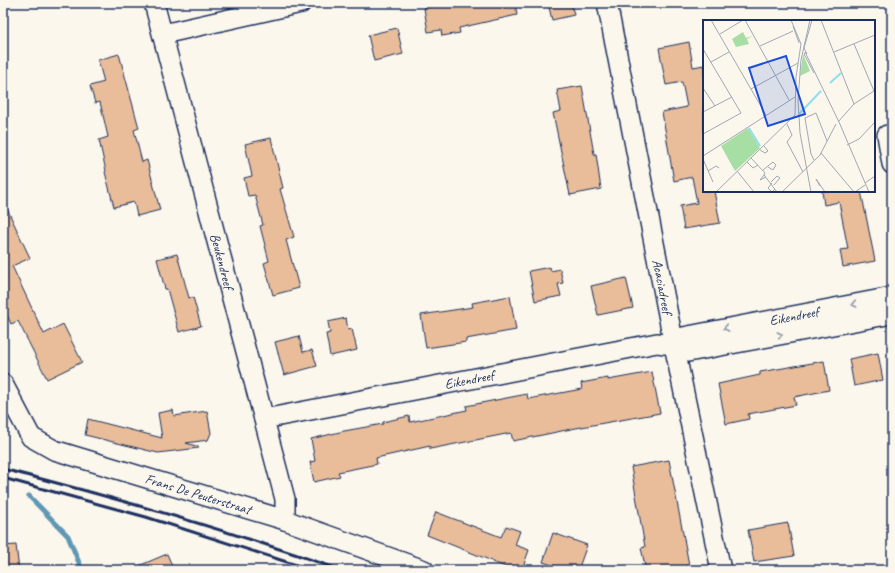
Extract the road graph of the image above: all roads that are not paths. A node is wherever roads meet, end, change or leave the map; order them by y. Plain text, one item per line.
1 (154, 3) edge
2 (300, 3) edge
3 (606, 3) edge
4 (163, 34) junction
5 (886, 136) dead end
6 (892, 164) edge
7 (892, 297) edge
8 (892, 314) edge
9 (674, 345) junction
10 (3, 384) edge
11 (264, 419) junction
12 (285, 520) junction
13 (424, 570) edge
14 (721, 570) edge

1 - 4 street, Beukendreef
2 - 4 street
3 - 9 street, Acaciadreef
4 - 11 street, Beukendreef
5 - 6 street
7 -> 9 street, Eikendreef
9 -> 8 street, Eikendreef
9 - 11 street, Eikendreef
9 - 14 street, Acaciadreef
10 - 12 street, Frans De Peuterstraat
11 - 12 street, Beukendreef
12 - 13 street, Frans De Peuterstraat

